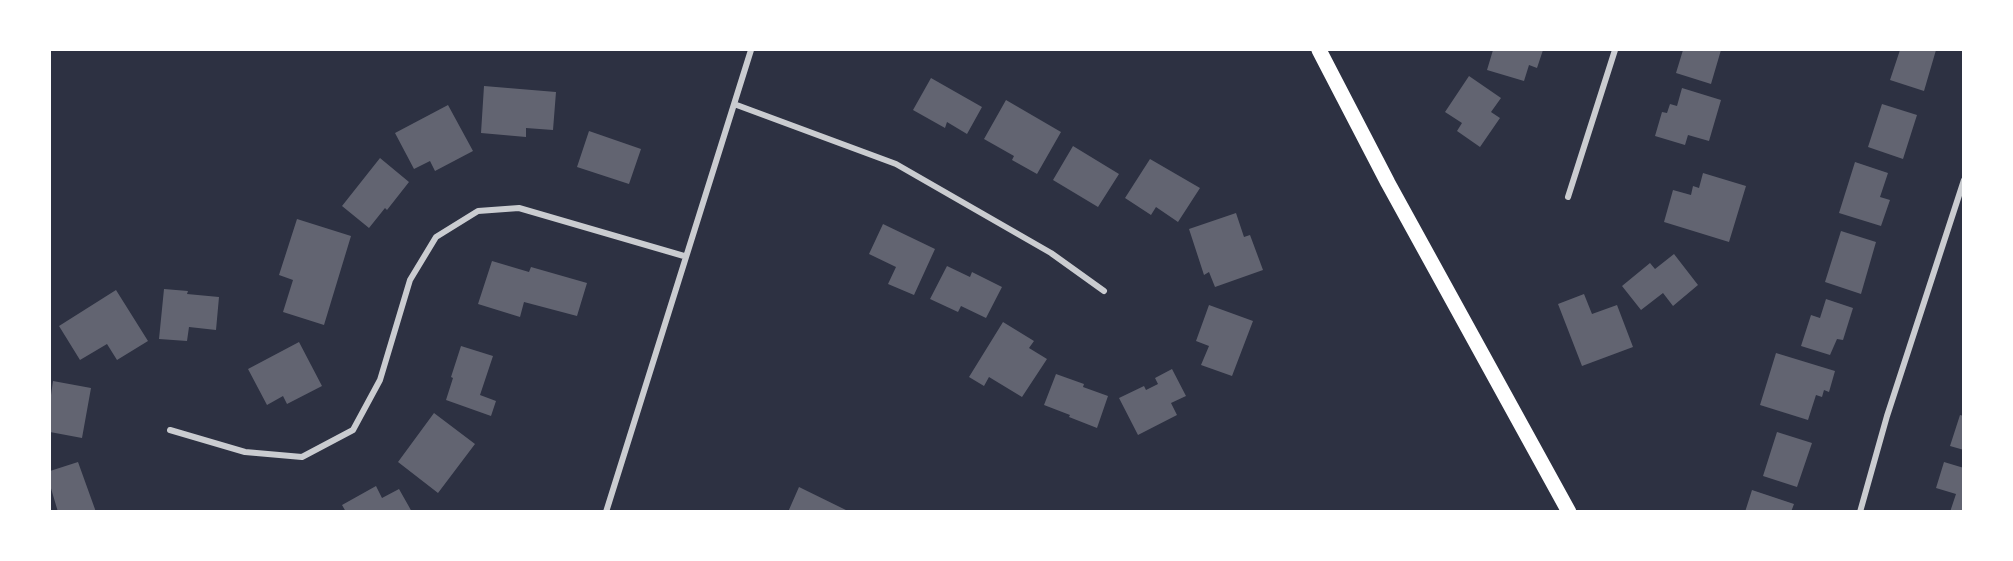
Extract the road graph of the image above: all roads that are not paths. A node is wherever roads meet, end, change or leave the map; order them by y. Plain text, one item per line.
1 (751, 50) edge
2 (1319, 50) edge
3 (1615, 50) edge
4 (734, 105) junction
5 (1964, 180) edge
6 (1568, 197) dead end
7 (684, 256) junction
8 (1104, 291) dead end
9 (170, 430) dead end
10 (606, 512) edge
11 (1569, 512) edge
12 (1860, 512) edge

1 - 4 street
2 - 11 main road
3 - 6 street
4 - 7 street
4 - 8 street
5 - 12 street
7 - 9 street
7 - 10 street

